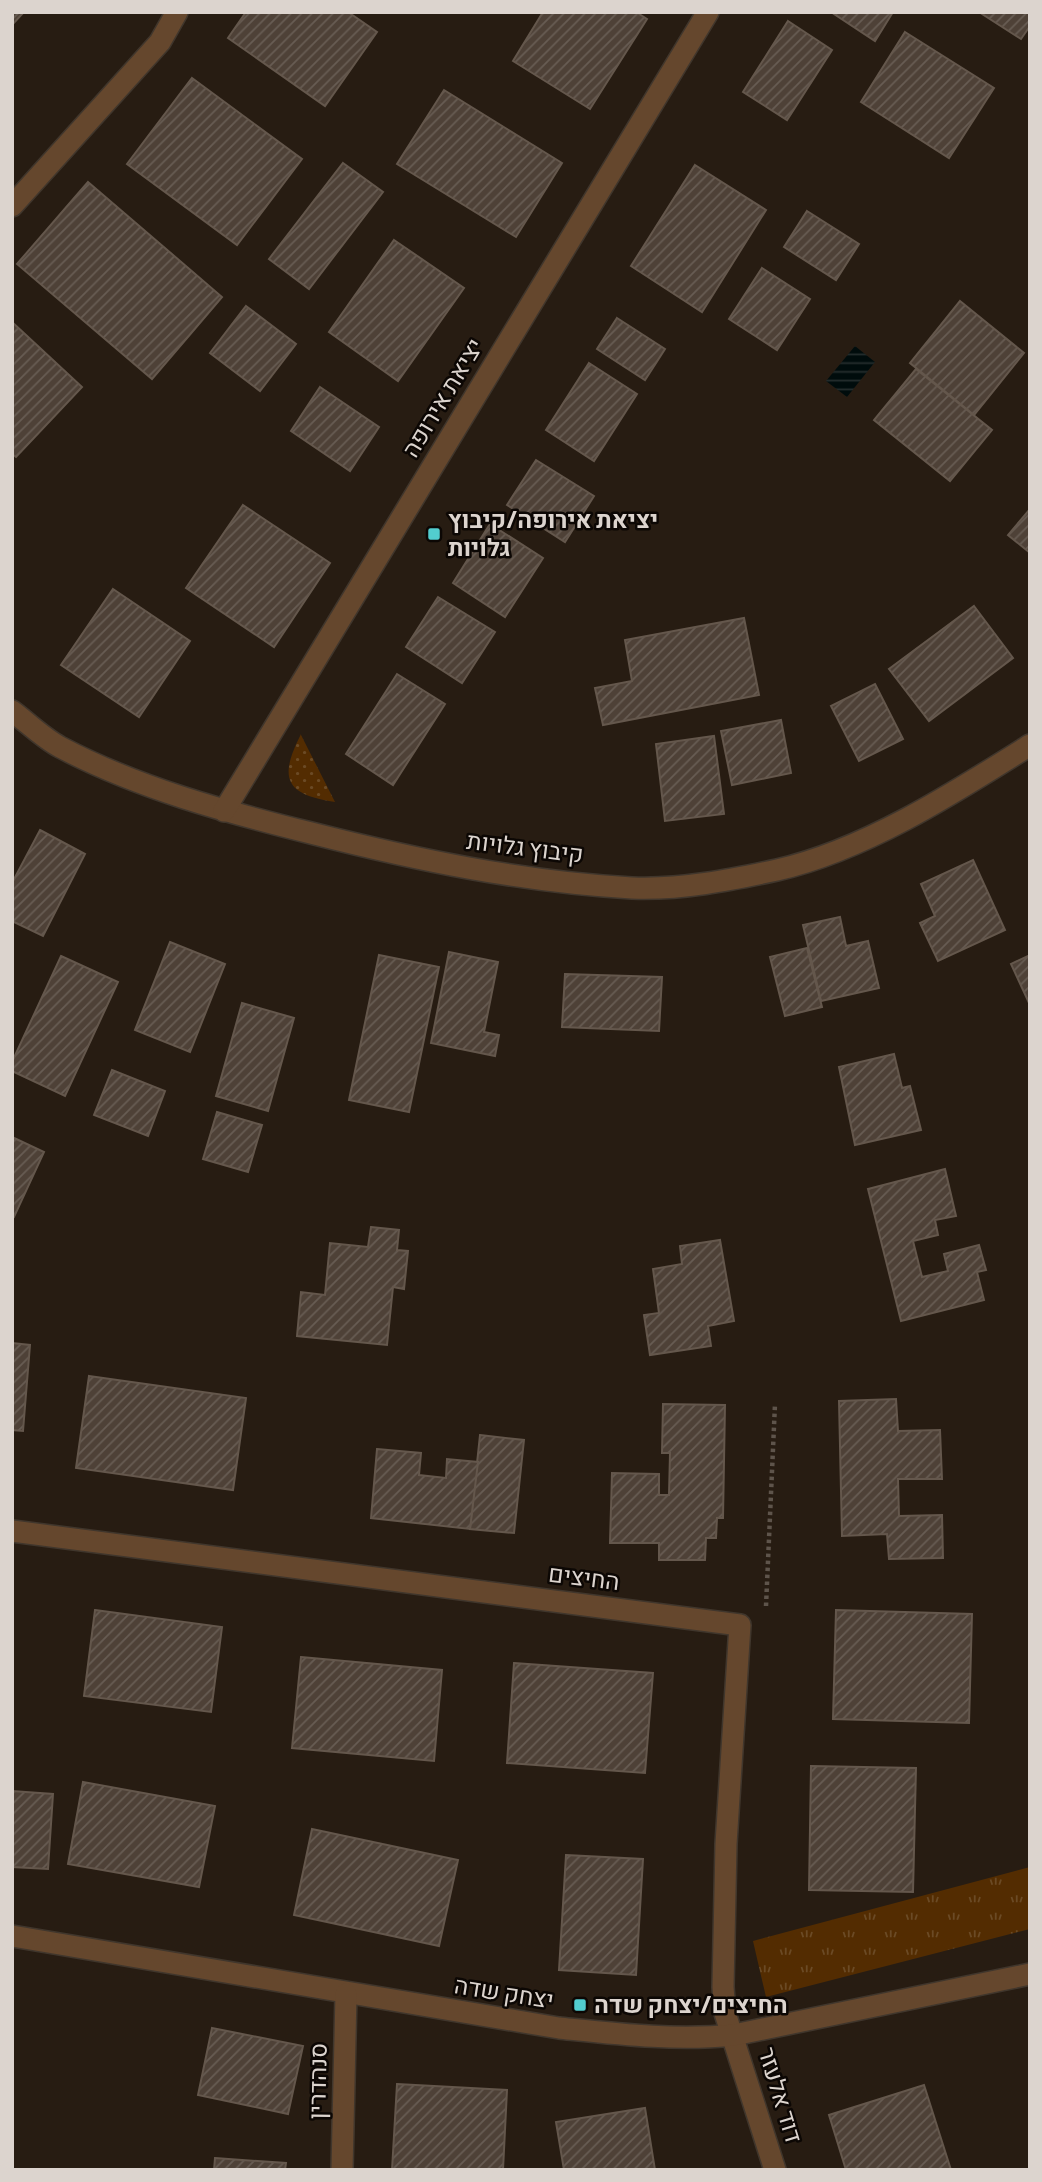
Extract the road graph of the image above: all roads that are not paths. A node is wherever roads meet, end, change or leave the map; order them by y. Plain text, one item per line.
1 (177, 12) edge
2 (708, 12) edge
3 (12, 206) edge
4 (12, 711) edge
5 (1030, 745) edge
6 (224, 811) junction
7 (12, 1531) edge
8 (12, 1937) edge
9 (1030, 1974) edge
10 (346, 1994) junction
11 (734, 2035) junction
12 (342, 2170) edge
13 (775, 2170) edge

1 - 3 street
2 - 6 street, יציאת אירופה
4 - 6 street, קיבוץ גלויות
5 - 6 street, קיבוץ גלויות
7 - 11 street, החיצים
8 - 10 street, יצחק שדה
9 - 11 street, יצחק שדה
10 - 11 street, יצחק שדה
10 - 12 street, סנהדרין
11 - 13 street, דוד אלעזר

